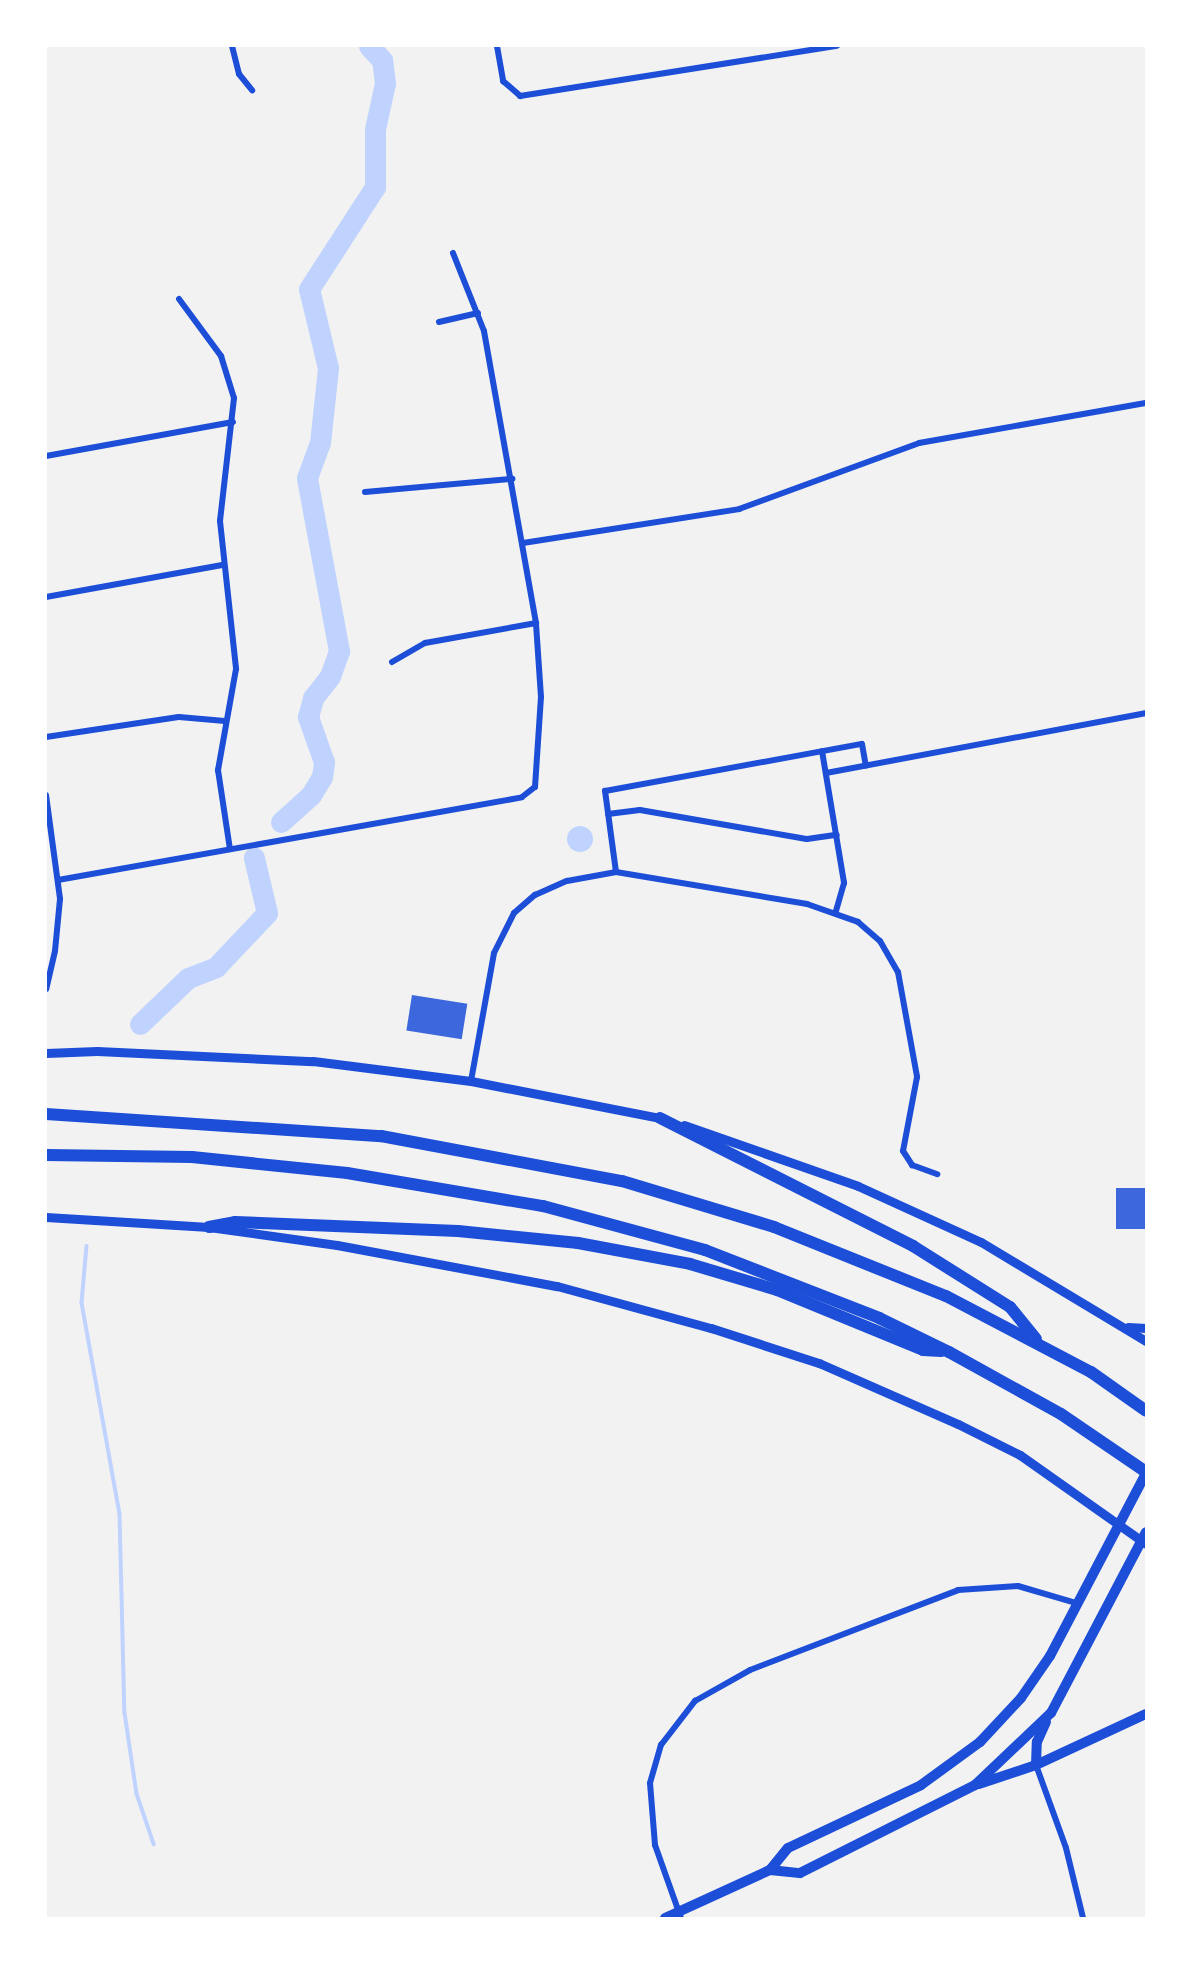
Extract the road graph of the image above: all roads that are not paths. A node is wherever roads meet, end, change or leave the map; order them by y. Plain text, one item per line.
1 (232, 46) edge
2 (497, 46) edge
3 (837, 46) edge
4 (252, 90) dead end
5 (453, 253) dead end
6 (179, 299) dead end
7 (478, 313) junction
8 (439, 322) dead end
9 (1146, 402) edge
10 (233, 422) junction
11 (46, 456) edge
12 (512, 479) junction
13 (365, 492) dead end
14 (523, 543) junction
15 (222, 565) junction
16 (46, 597) edge
17 (536, 623) junction
18 (391, 662) dead end
19 (1146, 713) edge
20 (225, 721) junction
21 (46, 737) edge
22 (822, 751) junction
23 (866, 766) junction
24 (826, 773) junction
25 (46, 796) edge
26 (608, 814) junction
27 (837, 835) junction
28 (230, 849) junction
29 (616, 872) junction
30 (58, 880) junction
31 (836, 911) junction
32 (46, 989) edge
33 (46, 1053) edge
34 (471, 1081) junction
35 (46, 1114) edge
36 (660, 1118) junction
37 (46, 1155) edge
38 (937, 1174) dead end
39 (46, 1217) edge
40 (209, 1227) junction
41 (1128, 1327) junction
42 (1146, 1328) edge
43 (1146, 1341) edge
44 (1040, 1345) junction
45 (949, 1352) junction
46 (1146, 1411) edge
47 (1146, 1472) edge
48 (1119, 1521) junction
49 (1145, 1538) edge
50 (1076, 1603) junction
51 (1051, 1713) junction
52 (1146, 1714) edge
53 (1036, 1765) junction
54 (975, 1785) junction
55 (770, 1870) junction
56 (680, 1915) edge
57 (665, 1919) edge
58 (1083, 1919) edge

1 - 4 street
2 - 3 street
5 - 7 street
6 - 10 street
7 - 8 street
7 - 12 street
9 - 14 street
10 - 11 street
10 - 15 street
12 - 13 street
12 - 14 street
14 - 17 street
15 - 16 street
15 - 20 street
17 - 18 street
17 - 28 street
19 - 23 street
20 - 21 street
20 - 28 street
22 - 23 street
22 - 24 street
22 - 26 street
23 - 24 street
24 - 27 street
25 - 30 street
26 - 27 street
26 - 29 street
27 - 31 street
28 - 30 street
29 - 31 street
29 - 34 street
30 - 32 street
31 - 38 street
33 - 34 main road
34 - 36 main road
35 - 44 highway
36 - 41 main road
36 - 44 highway
37 - 45 highway
39 - 40 main road
40 - 45 highway
40 - 48 main road
41 - 42 main road
41 - 43 main road
44 - 46 highway
45 - 47 highway
47 - 48 main road
48 - 49 main road
48 - 50 main road
49 - 51 main road
50 - 55 main road
50 - 56 street
51 - 53 main road
51 - 54 main road
52 - 53 main road
53 - 54 main road
53 - 58 street
54 - 55 main road
55 - 56 main road
56 - 57 main road

